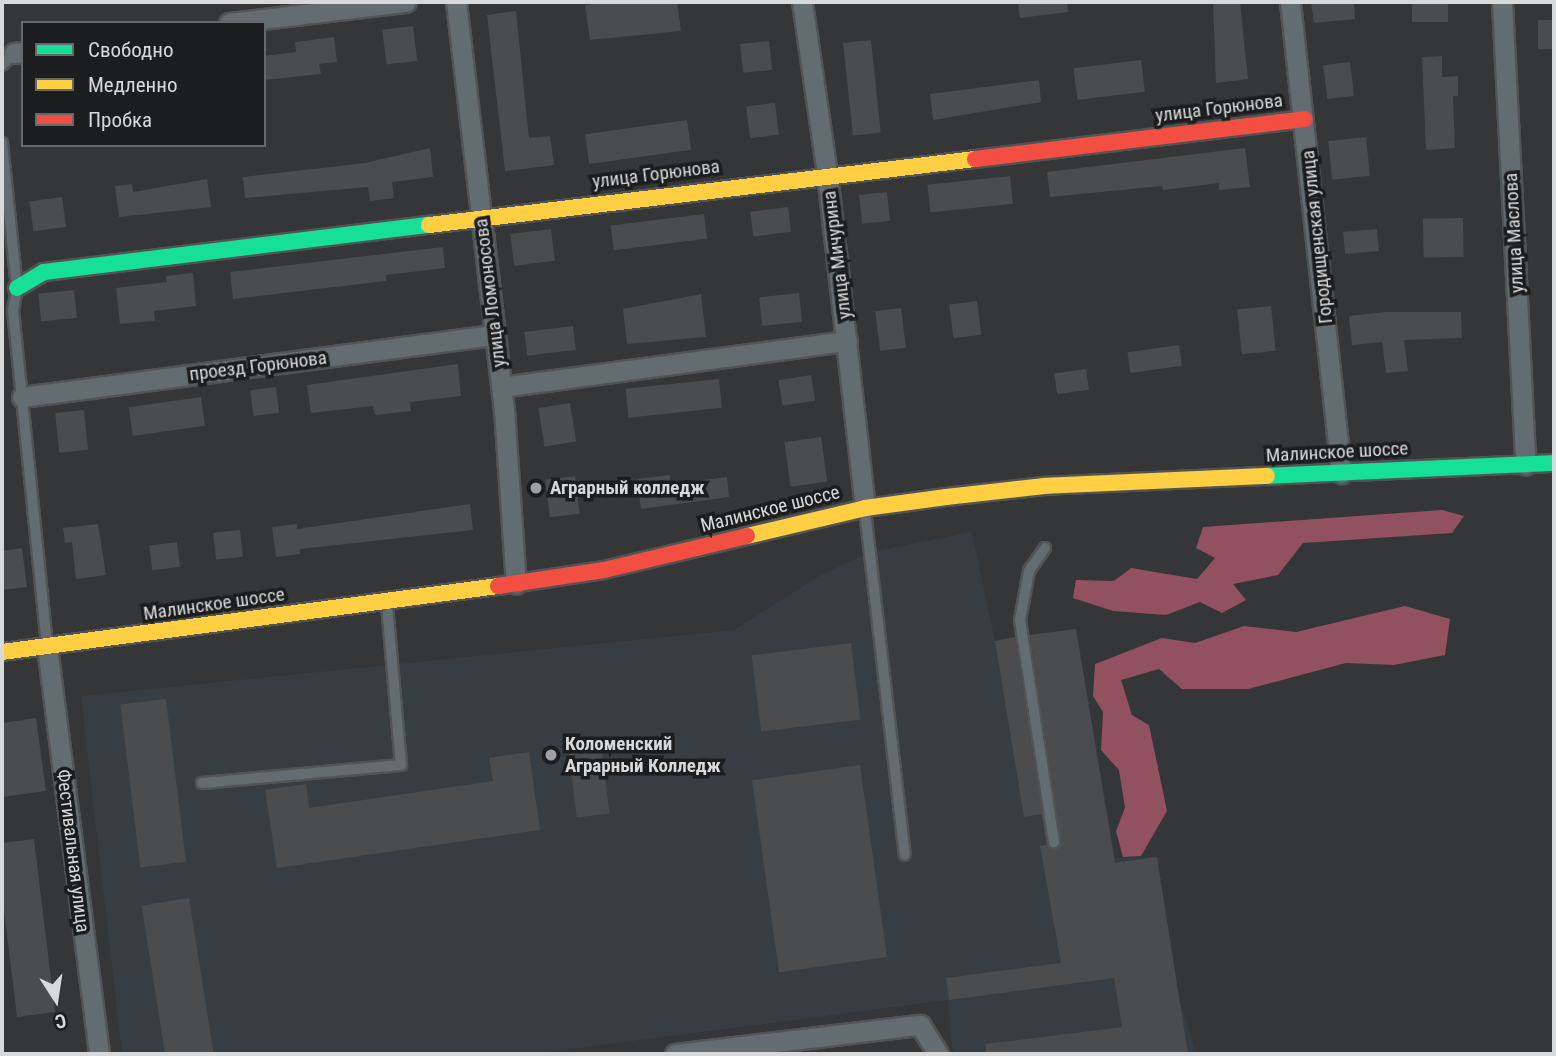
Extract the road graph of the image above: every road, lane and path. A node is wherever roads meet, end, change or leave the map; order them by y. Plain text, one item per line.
1 (407, 2) edge
2 (456, 2) edge
3 (802, 2) edge
4 (1290, 2) edge
5 (1502, 2) edge
6 (246, 21) edge
7 (1306, 119) junction
8 (2, 143) edge
9 (827, 174) junction
10 (481, 218) junction
11 (17, 288) junction
12 (495, 335) junction
13 (847, 341) junction
14 (501, 387) junction
15 (22, 397) junction
16 (1554, 463) edge
17 (1525, 464) junction
18 (1341, 473) junction
19 (865, 508) junction
20 (1045, 548) dead end
21 (516, 584) junction
22 (386, 601) junction
23 (47, 647) junction
24 (2, 652) edge
25 (202, 783) dead end
26 (1054, 842) dead end
27 (905, 855) dead end
28 (99, 1054) edge
29 (675, 1054) edge
30 (938, 1054) edge

1 - 6 street
2 - 10 street, улица Ломоносова
3 - 9 street, улица Мичурина
4 - 7 street, Городищенская улица
5 - 17 street, улица Маслова
7 - 9 main road, улица Горюнова
7 - 18 street, Городищенская улица
8 - 11 lane
9 - 10 main road, улица Горюнова
9 - 13 street, улица Мичурина
10 - 11 main road, улица Горюнова
10 - 12 street, улица Ломоносова
11 - 15 lane
12 - 14 street, улица Ломоносова
12 - 15 street, проезд Горюнова
13 - 14 street
13 - 19 street, улица Мичурина
14 - 21 street, улица Ломоносова
15 - 23 lane
16 - 17 main road, Малинское шоссе
17 - 18 main road, Малинское шоссе
18 - 19 main road, Малинское шоссе
19 - 21 main road, Малинское шоссе
19 - 27 lane
20 - 26 lane
21 - 22 main road, Малинское шоссе
22 - 23 main road, Малинское шоссе
22 - 25 lane
23 - 24 main road, Малинское шоссе
23 - 28 street, Фестивальная улица
29 - 30 street

